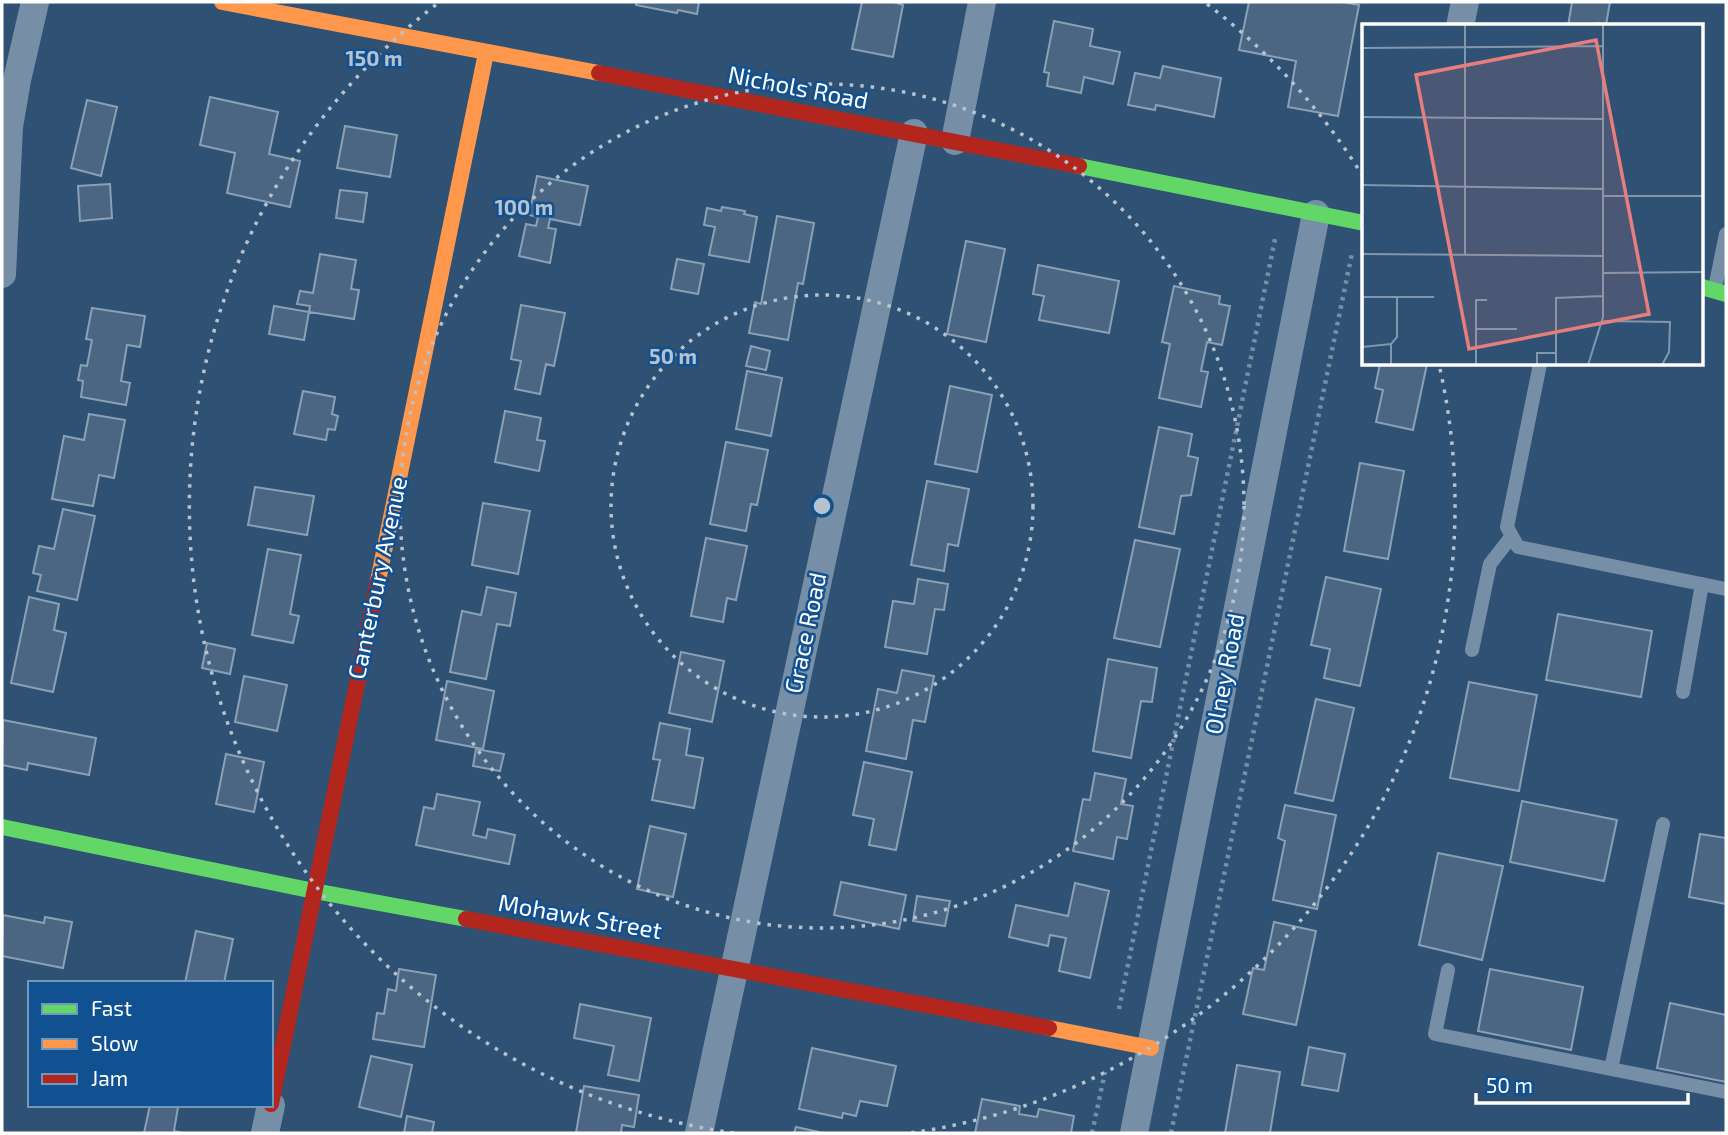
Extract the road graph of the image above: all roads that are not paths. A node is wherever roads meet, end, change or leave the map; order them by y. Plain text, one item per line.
1 (35, 2) edge
2 (222, 2) edge
3 (982, 2) edge
4 (1465, 2) edge
5 (1460, 24) edge
6 (486, 52) junction
7 (914, 133) junction
8 (955, 141) junction
9 (1316, 214) junction
10 (1362, 223) edge
11 (1726, 234) edge
12 (2, 274) edge
13 (1714, 291) edge
14 (1540, 366) edge
15 (1511, 537) junction
16 (1702, 584) junction
17 (1726, 589) edge
18 (1472, 650) dead end
19 (1683, 692) dead end
20 (1663, 824) dead end
21 (2, 827) edge
22 (314, 891) junction
23 (733, 968) junction
24 (1448, 970) dead end
25 (1151, 1048) junction
26 (1611, 1069) junction
27 (1726, 1092) edge
28 (273, 1095) edge
29 (271, 1107) edge
30 (265, 1133) edge
31 (699, 1133) edge
32 (1134, 1133) edge

1 - 12 street
2 - 6 street, Nichols Road
3 - 8 street
4 - 5 street
6 - 7 street, Nichols Road
6 - 22 street, Canterbury Avenue
7 - 8 street, Nichols Road
7 - 23 street, Grace Road
8 - 9 street, Nichols Road
9 - 10 street, Nichols Road
9 - 25 street, Olney Road
11 - 13 lane
14 - 15 lane
15 - 16 lane
15 - 18 lane
16 - 17 lane
16 - 19 lane
20 - 26 lane
21 - 22 street, Mohawk Street
22 - 23 street, Mohawk Street
22 - 28 street, Canterbury Avenue
23 - 25 street, Mohawk Street
23 - 31 street, Grace Road
24 - 26 lane
25 - 32 street, Olney Road
26 - 27 lane
29 - 30 street, Canterbury Avenue

